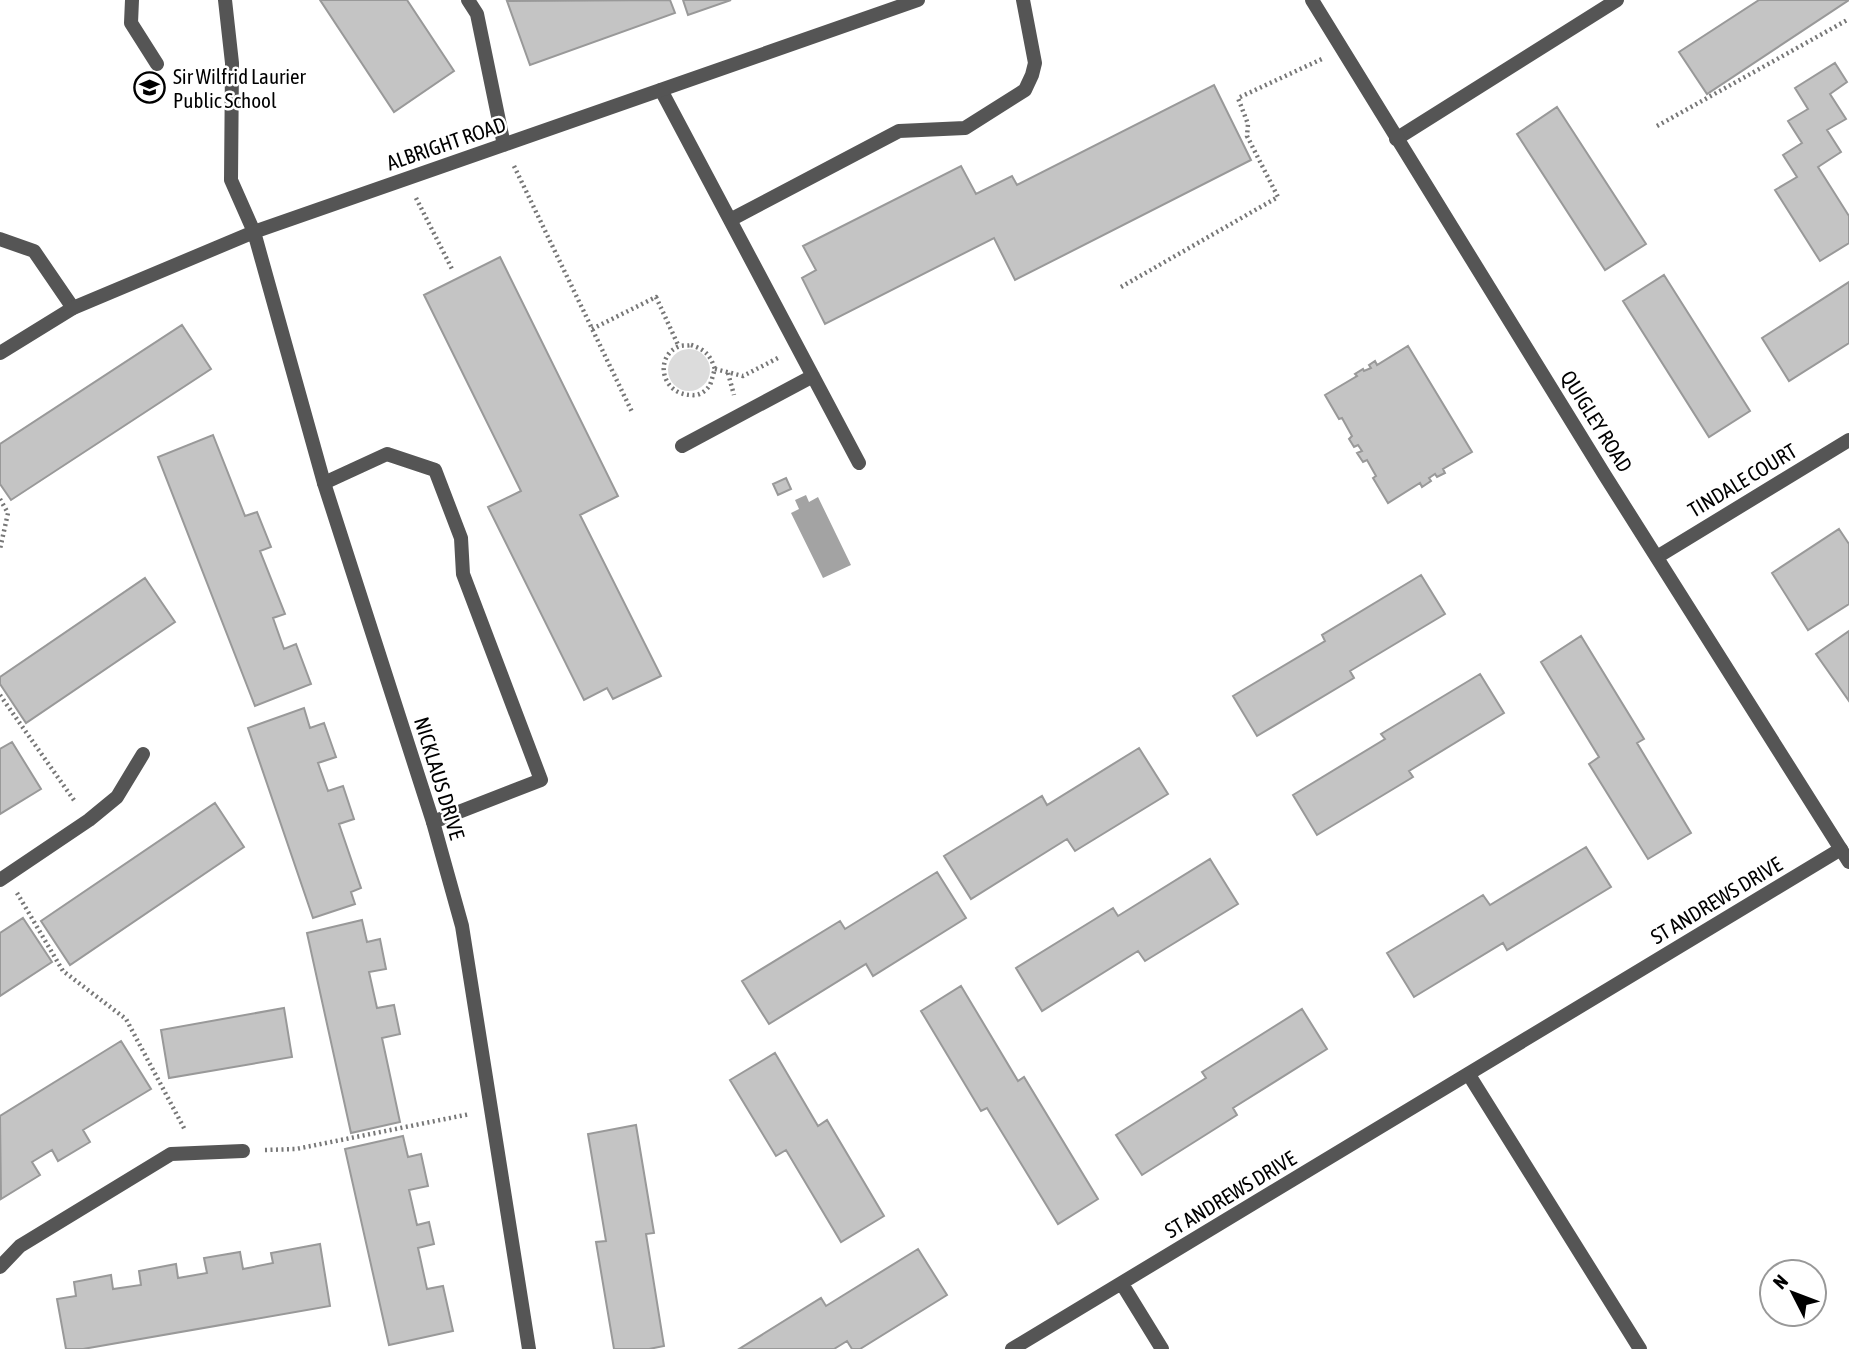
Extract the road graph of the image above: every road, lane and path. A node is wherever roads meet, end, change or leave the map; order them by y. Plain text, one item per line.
1 (132, 0) edge
2 (225, 0) edge
3 (468, 0) edge
4 (918, 0) edge
5 (1023, 0) edge
6 (1312, 0) edge
7 (1617, 0) edge
8 (1849, 19) edge
9 (1342, 50) junction
10 (157, 64) dead end
11 (661, 90) junction
12 (1657, 126) dead end
13 (1396, 139) junction
14 (504, 145) junction
15 (407, 179) junction
16 (730, 220) junction
17 (254, 232) junction
18 (0, 239) edge
19 (452, 269) dead end
20 (1121, 287) dead end
21 (73, 309) junction
22 (592, 329) junction
23 (679, 347) junction
24 (798, 348) junction
25 (0, 353) edge
26 (715, 369) junction
27 (813, 376) junction
28 (632, 412) dead end
29 (1849, 440) edge
30 (682, 446) dead end
31 (859, 463) dead end
32 (324, 483) junction
33 (0, 499) edge
34 (0, 549) edge
35 (1657, 557) junction
36 (0, 695) edge
37 (143, 754) dead end
38 (89, 820) junction
39 (433, 822) junction
40 (1841, 849) junction
41 (1849, 862) edge
42 (4, 878) edge
43 (1469, 1075) junction
44 (491, 1110) junction
45 (243, 1151) joint
46 (196, 1153) junction
47 (0, 1267) edge
48 (1122, 1284) junction
49 (529, 1349) edge
50 (1012, 1349) edge
51 (1162, 1349) edge
52 (1640, 1349) edge

1 - 10 street
2 - 17 street, NICKLAUS DRIVE
3 - 14 street
4 - 11 street, ALBRIGHT ROAD
5 - 16 street
6 - 9 street, QUIGLEY ROAD
7 - 13 street
8 - 12 path
9 - 13 street, QUIGLEY ROAD
9 - 20 path
11 - 14 street, ALBRIGHT ROAD
11 - 16 street
13 - 35 street, QUIGLEY ROAD
14 - 15 street, ALBRIGHT ROAD
14 - 22 path
15 - 17 street, ALBRIGHT ROAD
15 - 19 path
16 - 24 street
17 - 21 street, ALBRIGHT ROAD
17 - 32 street, NICKLAUS DRIVE
18 - 21 street
21 - 25 street, ALBRIGHT ROAD
22 - 23 path
22 - 28 path
23 - 26 path
23 - 26 path
24 - 26 path
24 - 27 street
27 - 30 street
27 - 31 street
29 - 35 street, TINDALE COURT
32 - 39 street, NICKLAUS DRIVE
32 - 39 street
33 - 34 path
35 - 40 street, QUIGLEY ROAD
36 - 38 path
37 - 38 street
38 - 42 street
39 - 44 street, NICKLAUS DRIVE
40 - 41 street, QUIGLEY ROAD
40 - 43 street, ST ANDREWS DRIVE
42 - 46 path
43 - 48 street, ST ANDREWS DRIVE
43 - 52 street
44 - 45 path
44 - 49 street, NICKLAUS DRIVE
45 - 46 street
46 - 47 street
48 - 50 street, ST ANDREWS DRIVE
48 - 51 street

